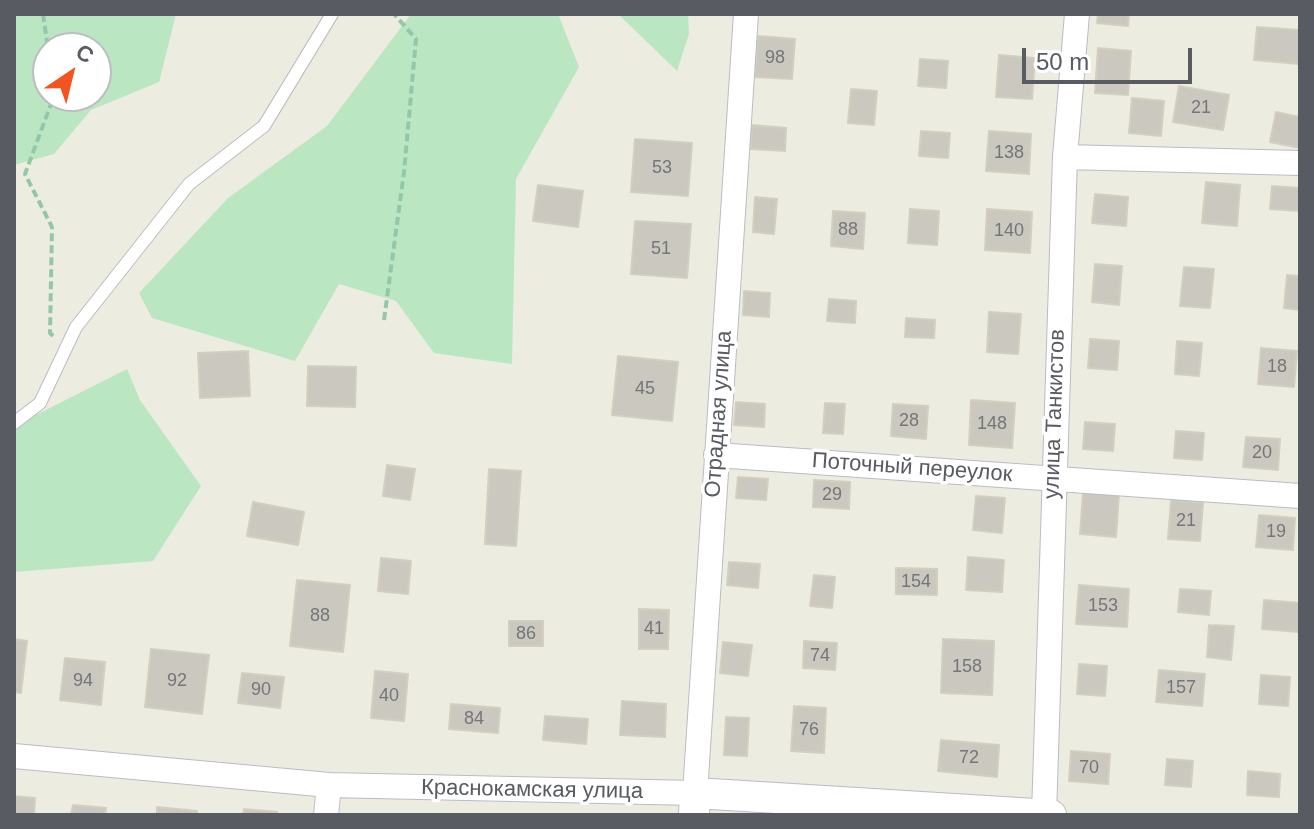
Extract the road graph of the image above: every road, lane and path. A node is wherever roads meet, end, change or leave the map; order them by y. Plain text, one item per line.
1 (332, 14) edge
2 (394, 14) edge
3 (746, 14) edge
4 (1077, 14) edge
5 (48, 112) edge
6 (1065, 157) junction
7 (1300, 163) edge
8 (384, 320) dead end
9 (66, 349) junction
10 (14, 423) edge
11 (716, 455) junction
12 (1052, 477) junction
13 (1300, 496) edge
14 (14, 756) edge
15 (329, 785) junction
16 (695, 804) edge
17 (326, 815) edge
18 (1044, 815) edge
19 (1051, 815) edge

1 - 9 lane
2 - 8 path
3 - 11 street, Отрадная улица
4 - 6 street, улица Танкистов
5 - 9 path
6 - 7 street
6 - 12 street, улица Танкистов
9 - 10 lane
11 - 12 street, Поточный переулок
11 - 16 street, Отрадная улица
12 - 13 street, Поточный переулок
12 - 18 street, улица Танкистов
14 - 15 street, Краснокамская улица
15 - 16 street, Краснокамская улица
15 - 17 street
16 - 18 street, Краснокамская улица
18 - 19 street, Краснокамская улица

